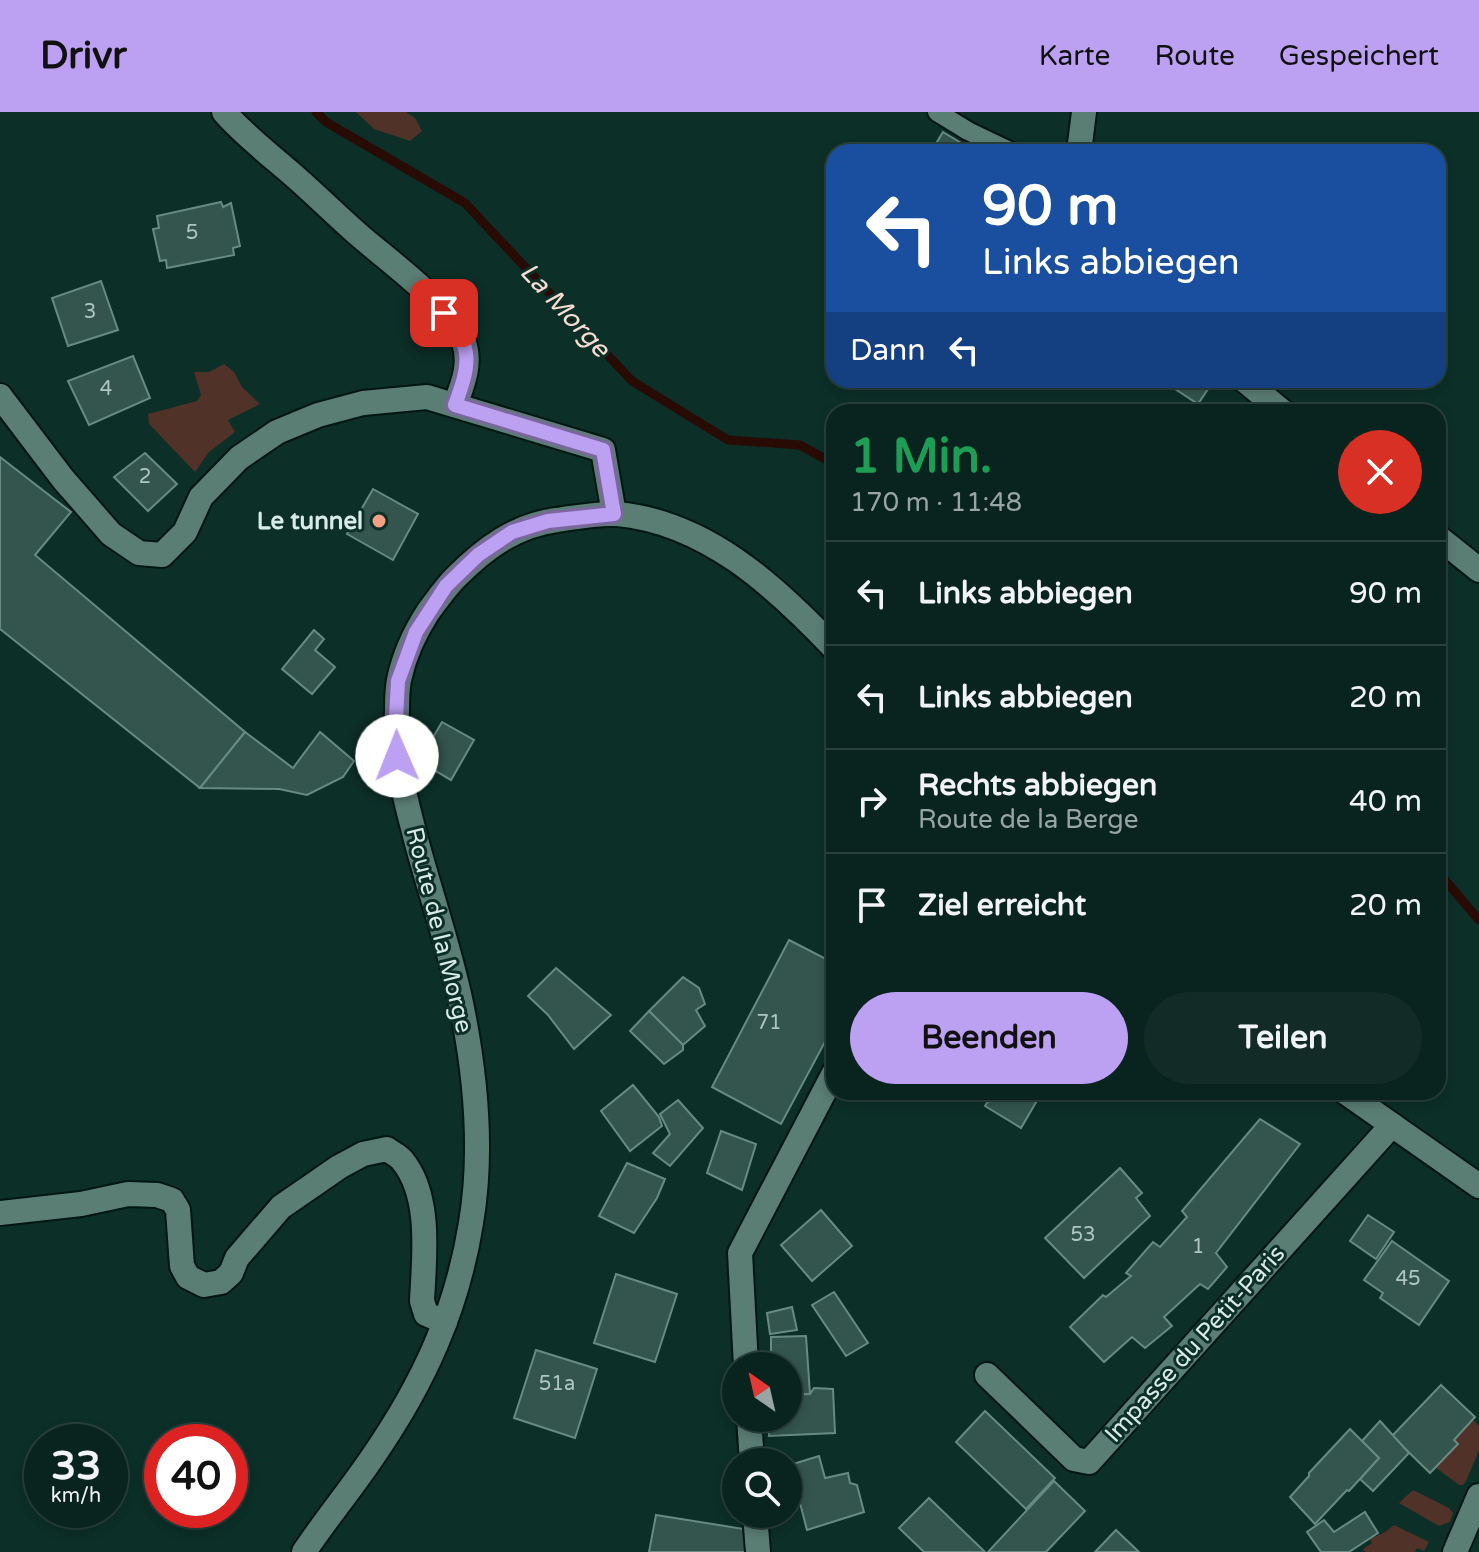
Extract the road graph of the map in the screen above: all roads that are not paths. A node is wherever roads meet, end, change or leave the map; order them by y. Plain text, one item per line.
1 (224, 112) edge
2 (937, 112) edge
3 (1084, 112) edge
4 (995, 144) edge
5 (1080, 144) edge
6 (1254, 388) edge
7 (0, 396) edge
8 (1273, 404) edge
9 (455, 405) junction
10 (614, 514) junction
11 (1446, 543) edge
12 (1479, 570) edge
13 (826, 641) edge
14 (826, 1088) edge
15 (1356, 1100) edge
16 (1392, 1125) junction
17 (1479, 1186) edge
18 (0, 1213) edge
19 (445, 1322) junction
20 (745, 1352) edge
21 (987, 1375) dead end
22 (1479, 1496) edge
23 (756, 1528) edge
24 (304, 1552) edge
25 (758, 1552) edge
26 (1455, 1552) edge

1 - 9 street
2 - 4 lane
3 - 5 street
6 - 8 street
7 - 9 street
9 - 10 street
10 - 13 street, Route de la Morge
10 - 19 street, Route de la Morge
11 - 12 street
14 - 20 street
15 - 16 street
16 - 17 street
16 - 21 street, Impasse du Petit-Paris
18 - 19 street
19 - 24 street, Route de la Morge
22 - 26 street
23 - 25 street

